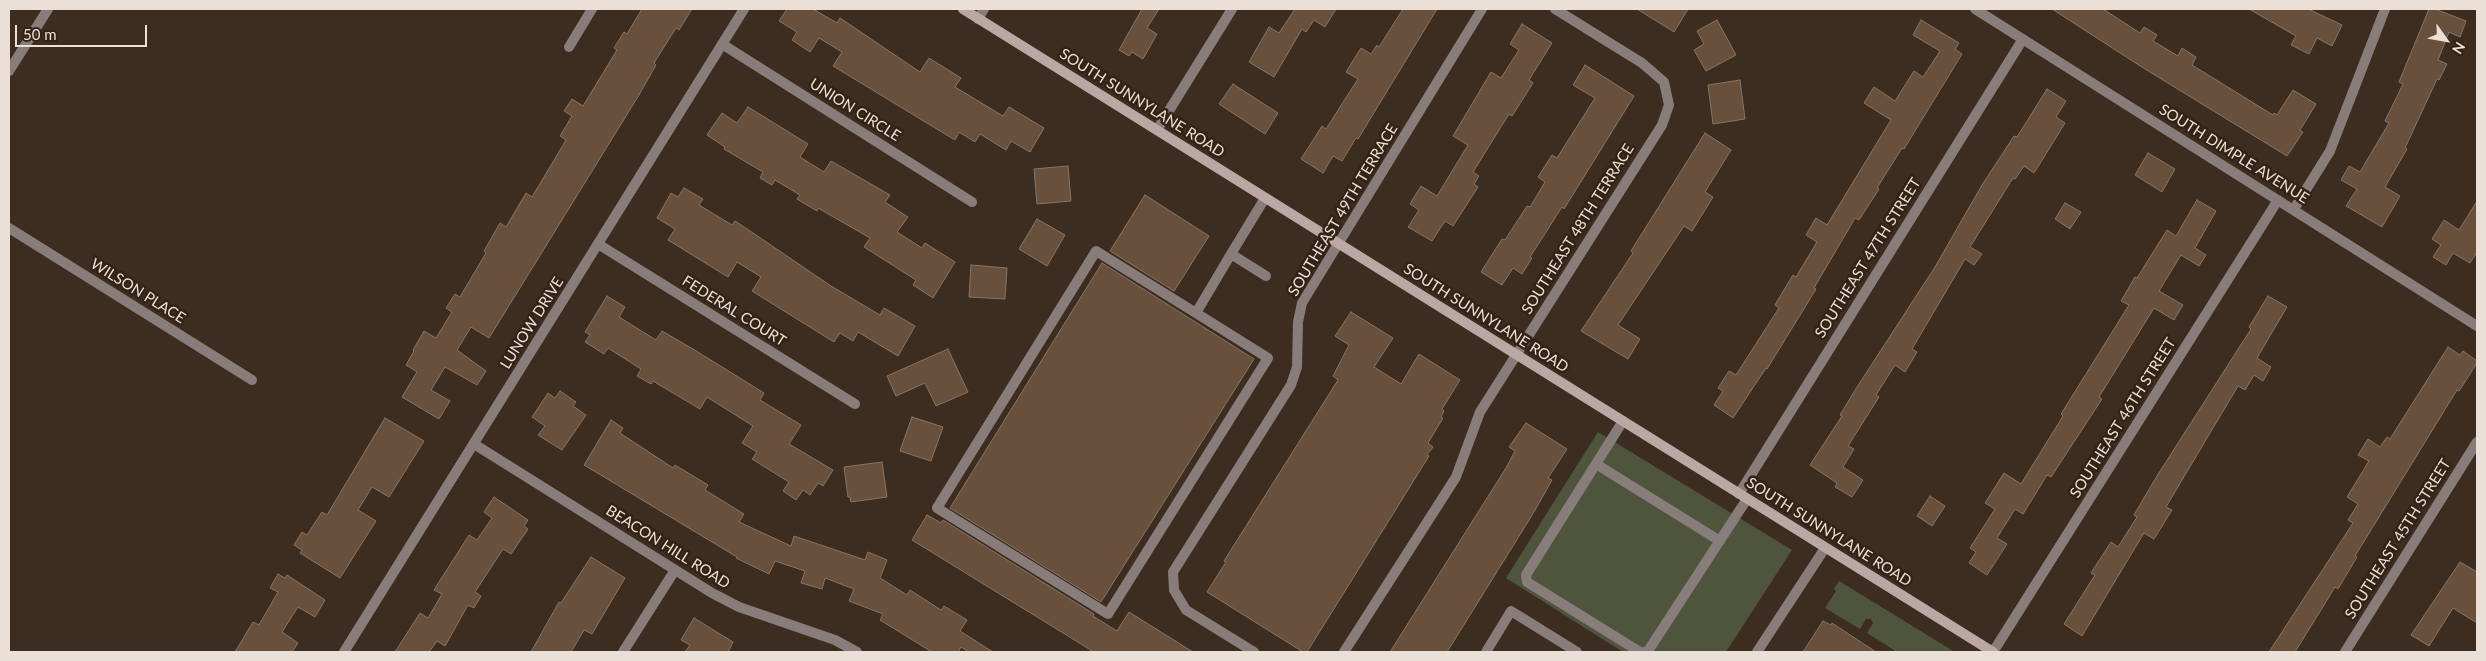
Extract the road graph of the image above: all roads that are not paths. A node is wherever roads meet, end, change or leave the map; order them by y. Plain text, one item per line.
1 (48, 9) edge
2 (592, 9) edge
3 (744, 9) edge
4 (963, 9) edge
5 (984, 9) edge
6 (1232, 9) edge
7 (1482, 9) edge
8 (1555, 9) edge
9 (1974, 9) edge
10 (2385, 9) edge
11 (978, 18) junction
12 (2022, 39) junction
13 (722, 44) junction
14 (569, 46) dead end
15 (9, 71) edge
16 (1157, 130) junction
17 (1265, 198) junction
18 (2278, 200) junction
19 (972, 202) dead end
20 (2294, 209) junction
21 (9, 228) edge
22 (1338, 243) junction
23 (598, 244) junction
24 (1231, 254) junction
25 (1266, 276) dead end
26 (1196, 313) junction
27 (2477, 326) edge
28 (1517, 355) junction
29 (252, 380) dead end
30 (855, 404) dead end
31 (1623, 421) junction
32 (2477, 442) edge
33 (474, 444) junction
34 (1596, 464) junction
35 (1743, 496) junction
36 (1720, 541) junction
37 (1825, 548) junction
38 (675, 570) junction
39 (344, 652) edge
40 (623, 652) edge
41 (857, 652) edge
42 (1254, 652) edge
43 (1344, 652) edge
44 (1486, 652) edge
45 (1577, 652) edge
46 (1640, 652) edge
47 (1644, 652) edge
48 (1757, 652) edge
49 (1993, 652) edge
50 (2345, 652) edge

1 - 15 street
2 - 14 street
3 - 13 street, LUNOW DRIVE
4 - 11 main road, SOUTH SUNNYLANE ROAD
5 - 11 street
6 - 16 street
7 - 22 street, SOUTHEAST 49TH TERRACE
8 - 28 street, SOUTHEAST 48TH TERRACE
9 - 12 street, SOUTH DIMPLE AVENUE
10 - 20 street
11 - 16 main road, SOUTH SUNNYLANE ROAD
12 - 18 street, SOUTH DIMPLE AVENUE
12 - 35 street, SOUTHEAST 47TH STREET
13 - 19 street, UNION CIRCLE
13 - 23 street, LUNOW DRIVE
16 - 17 main road, SOUTH SUNNYLANE ROAD
17 - 22 main road, SOUTH SUNNYLANE ROAD
17 - 24 street
18 - 20 street, SOUTH DIMPLE AVENUE
18 - 49 street, SOUTHEAST 46TH STREET
20 - 27 street, SOUTH DIMPLE AVENUE
21 - 29 street, WILSON PLACE
22 - 28 main road, SOUTH SUNNYLANE ROAD
22 - 42 street, SOUTHEAST 49TH TERRACE
23 - 30 street, FEDERAL COURT
23 - 33 street, LUNOW DRIVE
24 - 25 street
24 - 26 street
26 - 26 street
28 - 31 main road, SOUTH SUNNYLANE ROAD
28 - 43 street, SOUTHEAST 48TH TERRACE
31 - 34 street
31 - 35 main road, SOUTH SUNNYLANE ROAD
32 - 50 street, SOUTHEAST 45TH STREET
33 - 38 street, BEACON HILL ROAD
33 - 39 street, LUNOW DRIVE
34 - 36 street
34 - 46 street
35 - 36 street, SOUTHEAST 47TH STREET
35 - 37 main road, SOUTH SUNNYLANE ROAD
36 - 47 street, SOUTHEAST 47TH STREET
37 - 48 street
37 - 49 main road, SOUTH SUNNYLANE ROAD
38 - 40 street
38 - 41 street, BEACON HILL ROAD
44 - 45 street

